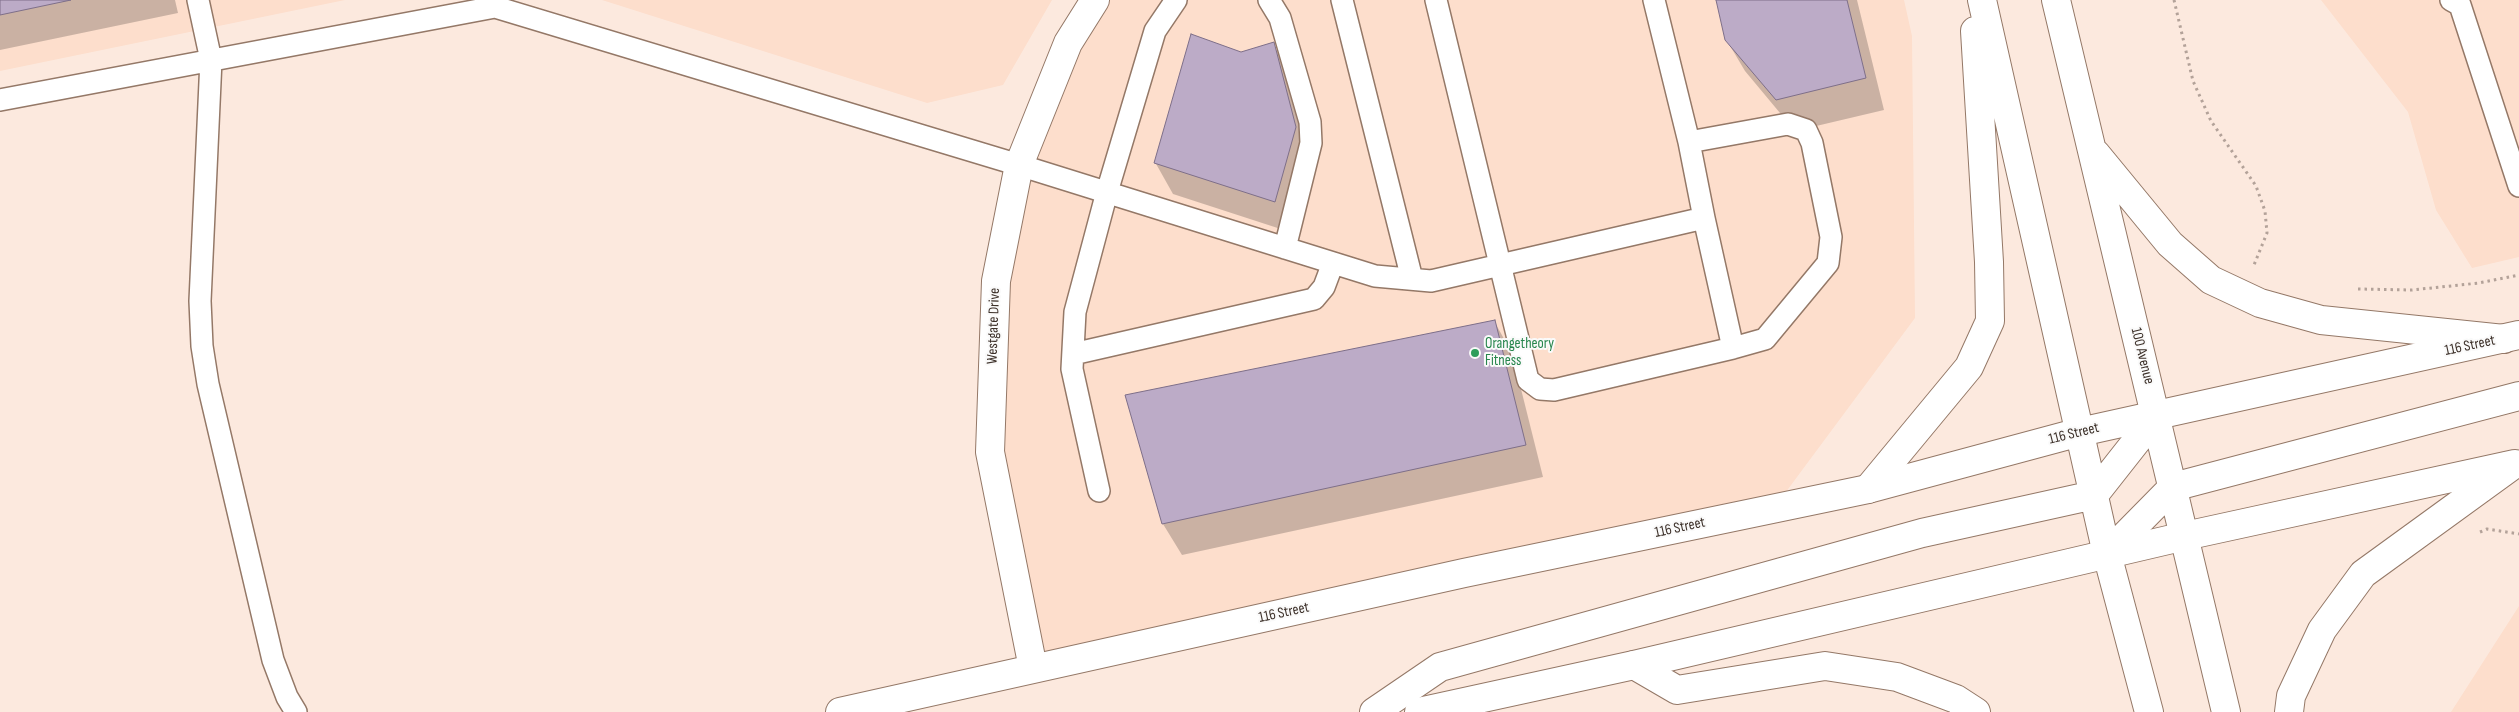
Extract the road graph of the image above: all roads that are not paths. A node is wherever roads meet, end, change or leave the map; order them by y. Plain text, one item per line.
1 (198, 0) edge
2 (1095, 0) edge
3 (1176, 0) edge
4 (1269, 0) edge
5 (1342, 0) edge
6 (1436, 0) edge
7 (1654, 0) edge
8 (1973, 0) edge
9 (1982, 0) edge
10 (2056, 0) edge
11 (2451, 0) edge
12 (211, 60) junction
13 (0, 100) edge
14 (1689, 142) junction
15 (2092, 149) junction
16 (1019, 165) junction
17 (2517, 181) edge
18 (1107, 192) junction
19 (1704, 218) junction
20 (1285, 248) junction
21 (1333, 263) junction
22 (1499, 265) junction
23 (1412, 279) junction
24 (2512, 337) edge
25 (1733, 348) junction
26 (1073, 354) junction
27 (2519, 396) edge
28 (2157, 415) junction
29 (2080, 432) junction
30 (2516, 464) edge
31 (2173, 487) junction
32 (1868, 489) junction
33 (1099, 490) dead end
34 (2094, 495) junction
35 (2185, 536) junction
36 (2107, 554) junction
37 (1634, 665) junction
38 (1034, 668) junction
39 (296, 712) edge
40 (840, 712) edge
41 (1374, 712) edge
42 (1419, 712) edge
43 (1976, 712) edge
44 (2149, 712) edge
45 (2226, 712) edge
46 (2289, 712) edge

1 - 12 lane
2 - 16 main road, Westgate Drive
3 - 18 lane
4 - 20 lane
5 - 23 lane
6 - 22 lane
7 - 14 lane
8 - 32 main road
9 - 29 main road
10 - 15 main road, 100 Avenue
11 - 17 lane
12 - 13 lane
12 - 16 lane
12 - 39 lane
14 - 19 lane
14 - 25 lane
15 - 24 main road
15 - 28 main road, 100 Avenue
16 - 18 lane
16 - 38 main road, Westgate Drive
18 - 20 lane
18 - 26 lane
19 - 22 lane
19 - 25 lane
20 - 21 lane
21 - 23 lane
21 - 26 lane
22 - 23 lane
22 - 25 lane
24 - 28 main road, 116 Street
26 - 33 lane
27 - 31 main road
28 - 29 main road, 116 Street
28 - 31 main road, 100 Avenue
28 - 34 main road
29 - 32 main road, 116 Street
29 - 34 main road
30 - 35 main road
30 - 46 main road
31 - 35 main road, 100 Avenue
31 - 36 main road
32 - 38 main road, 116 Street
34 - 36 main road
34 - 41 main road
35 - 36 main road
35 - 45 main road, 100 Avenue
36 - 37 main road
36 - 44 main road
37 - 42 main road
37 - 43 main road
38 - 40 main road, 116 Street

